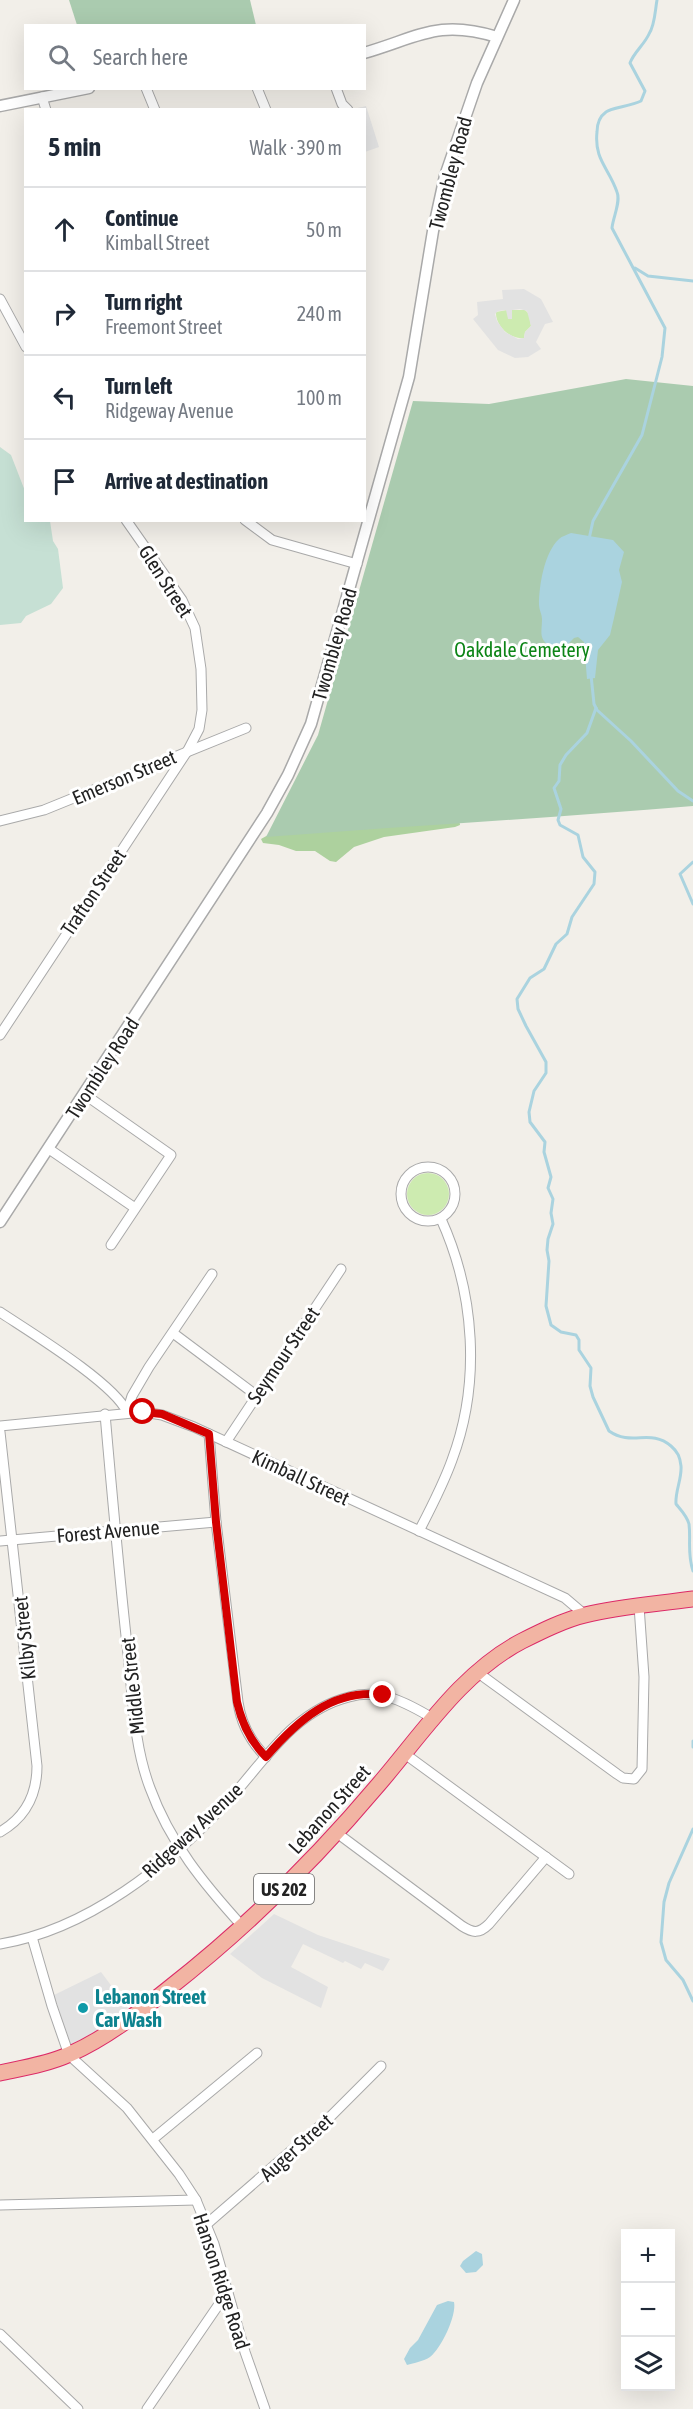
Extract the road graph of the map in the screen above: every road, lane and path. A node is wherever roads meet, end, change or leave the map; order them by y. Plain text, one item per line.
1 (514, 0) edge
2 (497, 37) junction
3 (366, 52) edge
4 (79, 90) edge
5 (147, 90) edge
6 (258, 90) edge
7 (337, 90) edge
8 (42, 97) junction
9 (0, 106) edge
10 (45, 108) edge
11 (154, 108) edge
12 (265, 108) edge
13 (346, 108) edge
14 (0, 299) edge
15 (24, 344) edge
16 (127, 522) edge
17 (247, 522) edge
18 (260, 522) edge
19 (258, 531) junction
20 (357, 564) junction
21 (246, 728) dead end
22 (188, 750) junction
23 (0, 820) edge
24 (0, 1035) edge
25 (84, 1094) junction
26 (49, 1149) junction
27 (135, 1208) junction
28 (441, 1219) junction
29 (0, 1222) edge
30 (111, 1245) dead end
31 (341, 1269) dead end
32 (212, 1274) dead end
33 (0, 1312) edge
34 (172, 1333) junction
35 (256, 1395) junction
36 (127, 1412) junction
37 (105, 1414) junction
38 (0, 1426) edge
39 (0, 1431) edge
40 (209, 1434) junction
41 (226, 1442) junction
42 (216, 1522) junction
43 (115, 1530) junction
44 (419, 1531) junction
45 (13, 1540) junction
46 (0, 1541) edge
47 (693, 1599) edge
48 (639, 1606) junction
49 (585, 1615) junction
50 (477, 1672) junction
51 (434, 1719) junction
52 (405, 1754) junction
53 (266, 1757) junction
54 (0, 1832) edge
55 (337, 1833) junction
56 (178, 1848) junction
57 (546, 1857) junction
58 (569, 1874) dead end
59 (243, 1927) junction
60 (32, 1938) junction
61 (0, 1944) edge
62 (257, 2053) dead end
63 (69, 2055) junction
64 (381, 2066) dead end
65 (0, 2073) edge
66 (153, 2139) junction
67 (196, 2200) junction
68 (0, 2205) edge
69 (208, 2223) junction
70 (228, 2291) junction
71 (0, 2334) edge
72 (67, 2399) junction
73 (60, 2409) edge
74 (78, 2409) edge
75 (147, 2409) edge
76 (265, 2409) edge

1 - 2 street, Twombley Road
2 - 3 street
2 - 20 street, Twombley Road
4 - 8 street
5 - 11 street
6 - 12 street
7 - 13 street
8 - 9 street
8 - 10 street
14 - 15 street
16 - 22 street, Glen Street
17 - 19 street
18 - 19 street
19 - 20 street
20 - 25 street, Twombley Road
21 - 22 street, Emerson Street
22 - 23 street, Emerson Street
22 - 24 street, Trafton Street
25 - 26 street, Twombley Road
25 - 27 street
26 - 27 street
26 - 29 street, Twombley Road
27 - 30 street
28 - 28 street
28 - 44 street
31 - 35 street, Seymour Street
32 - 34 street
33 - 36 street
34 - 35 street
34 - 36 street
35 - 41 street, Seymour Street
36 - 37 street, Kimball Street
36 - 40 street, Kimball Street
37 - 38 street, Kimball Street
37 - 43 street, Middle Street
39 - 45 street, Kilby Street
40 - 41 street, Kimball Street
40 - 42 street
41 - 44 street, Kimball Street
42 - 43 street, Forest Avenue
42 - 53 street
43 - 45 street, Forest Avenue
43 - 56 street, Middle Street
44 - 49 street, Kimball Street
45 - 46 street, Forest Avenue
45 - 54 street, Kilby Street
47 - 48 highway, Lebanon Street / US 202
48 - 49 highway, Lebanon Street / US 202
48 - 50 street
49 - 50 highway, Lebanon Street / US 202
50 - 51 highway, Lebanon Street / US 202
51 - 52 highway, Lebanon Street / US 202
51 - 53 street, Ridgeway Avenue
52 - 55 highway, Lebanon Street / US 202
52 - 57 street
53 - 56 street, Ridgeway Avenue
55 - 57 street
55 - 59 highway, Lebanon Street / US 202
56 - 59 street, Middle Street
56 - 60 street, Ridgeway Avenue
57 - 58 street
59 - 63 highway, Lebanon Street / US 202
60 - 61 street, Ridgeway Avenue
60 - 63 street
62 - 66 street
63 - 65 highway, Lebanon Street / US 202
63 - 66 street, Hanson Ridge Road
64 - 69 street, Auger Street
66 - 67 street, Hanson Ridge Road
67 - 68 street
67 - 69 street, Hanson Ridge Road
69 - 70 street, Hanson Ridge Road
70 - 75 street
70 - 76 street, Hanson Ridge Road
71 - 72 street
72 - 73 street
72 - 74 street

